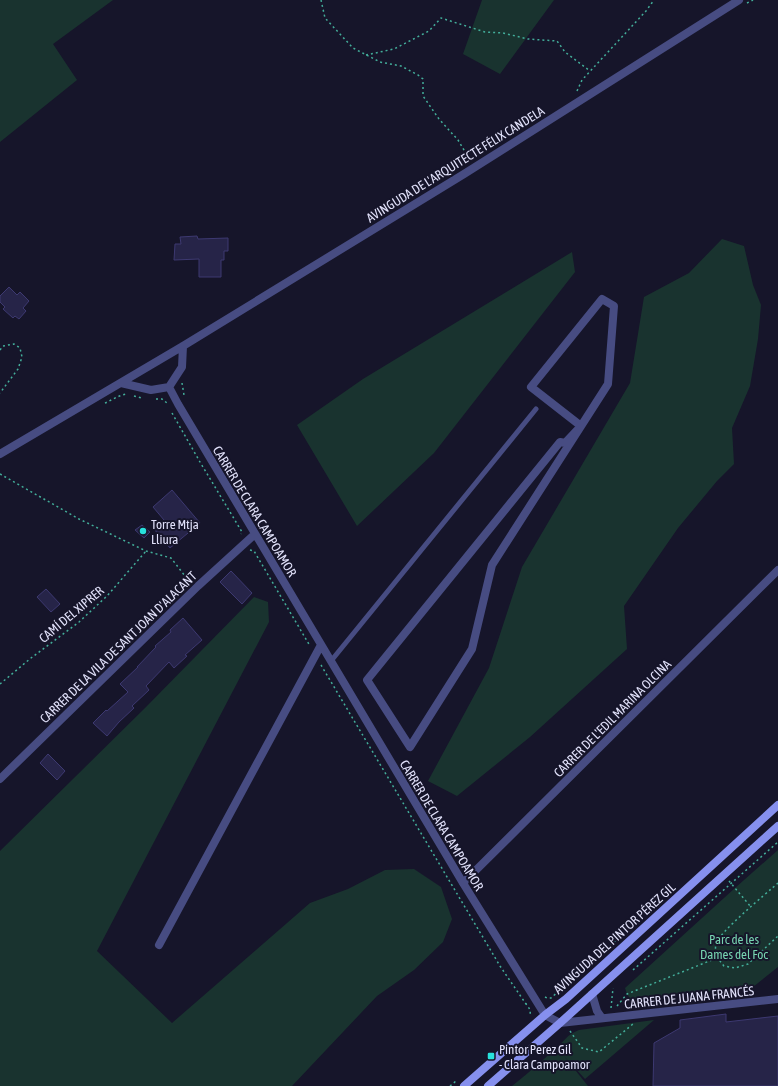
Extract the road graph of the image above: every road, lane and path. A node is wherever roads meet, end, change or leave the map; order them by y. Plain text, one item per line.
1 (321, 0) edge
2 (654, 0) edge
3 (739, 0) edge
4 (366, 55) junction
5 (590, 71) junction
6 (572, 105) junction
7 (464, 174) junction
8 (183, 346) junction
9 (0, 350) edge
10 (121, 383) junction
11 (169, 387) junction
12 (0, 393) edge
13 (166, 403) dead end
14 (169, 407) dead end
15 (536, 409) dead end
16 (172, 414) dead end
17 (580, 426) joint
18 (0, 454) edge
19 (0, 474) edge
20 (255, 534) junction
21 (243, 544) junction
22 (146, 550) junction
23 (778, 570) edge
24 (198, 586) junction
25 (321, 645) junction
26 (316, 656) junction
27 (331, 662) junction
28 (0, 684) edge
29 (0, 779) edge
30 (778, 805) edge
31 (778, 826) edge
32 (778, 842) edge
33 (463, 883) junction
34 (778, 883) edge
35 (632, 926) dead end
36 (778, 936) edge
37 (160, 945) dead end
38 (717, 958) junction
39 (630, 973) dead end
40 (612, 988) dead end
41 (592, 994) junction
42 (535, 998) junction
43 (778, 999) edge
44 (526, 1004) junction
45 (617, 1006) dead end
46 (545, 1016) junction
47 (612, 1017) junction
48 (528, 1018) dead end
49 (602, 1018) junction
50 (560, 1023) junction
51 (634, 1023) dead end
52 (569, 1029) dead end
53 (456, 1081) dead end
54 (450, 1086) edge
55 (464, 1086) edge
56 (488, 1086) edge

1 - 4 path
2 - 5 path
3 - 6 street, AVINGUDA DE L'ARQUITECTE FÉLIX CANDELA
4 - 5 path
4 - 7 path
5 - 6 path
6 - 7 street, AVINGUDA DE L'ARQUITECTE FÉLIX CANDELA
7 - 8 street, AVINGUDA DE L'ARQUITECTE FÉLIX CANDELA
8 - 10 street, AVINGUDA DE L'ARQUITECTE FÉLIX CANDELA
8 - 11 street
9 - 12 path
10 - 11 street
10 - 18 street, AVINGUDA DE L'ARQUITECTE FÉLIX CANDELA
11 - 20 street, CARRER DE CLARA CAMPOAMOR
13 - 14 path
15 - 27 lane
16 - 21 path
17 - 17 street
19 - 22 path
20 - 21 street, CARRER DE LA VILA DE SANT JOAN D'ALACANT
20 - 25 street, CARRER DE CLARA CAMPOAMOR
21 - 24 street, CARRER DE LA VILA DE SANT JOAN D'ALACANT
21 - 26 path
22 - 24 path
22 - 28 path, CAMÍ DEL XIPRER
23 - 33 street, CARRER DE L'EDIL MARINA OLCINA
24 - 29 street, CARRER DE LA VILA DE SANT JOAN D'ALACANT
25 - 26 street
25 - 27 street, CARRER DE CLARA CAMPOAMOR
26 - 37 street
26 - 44 path
27 - 33 street, CARRER DE CLARA CAMPOAMOR
30 - 46 main road, AVINGUDA DEL PINTOR PÉREZ GIL
31 - 41 main road, AVINGUDA DEL PINTOR PÉREZ GIL
32 - 39 path
33 - 42 street, CARRER DE CLARA CAMPOAMOR
34 - 38 path
35 - 42 path
36 - 38 path
38 - 45 path
40 - 47 path
41 - 49 street
41 - 50 main road, AVINGUDA DEL PINTOR PÉREZ GIL
42 - 44 path
42 - 46 street, CARRER DE CLARA CAMPOAMOR
43 - 47 street, CARRER DE JUANA FRANCÉS
44 - 48 path
46 - 50 street
46 - 55 main road, AVINGUDA DEL PINTOR PÉREZ GIL
47 - 49 street, CARRER DE JUANA FRANCÉS
49 - 50 street, CARRER DE JUANA FRANCÉS
50 - 56 main road, AVINGUDA DEL PINTOR PÉREZ GIL
51 - 52 path
53 - 54 path

